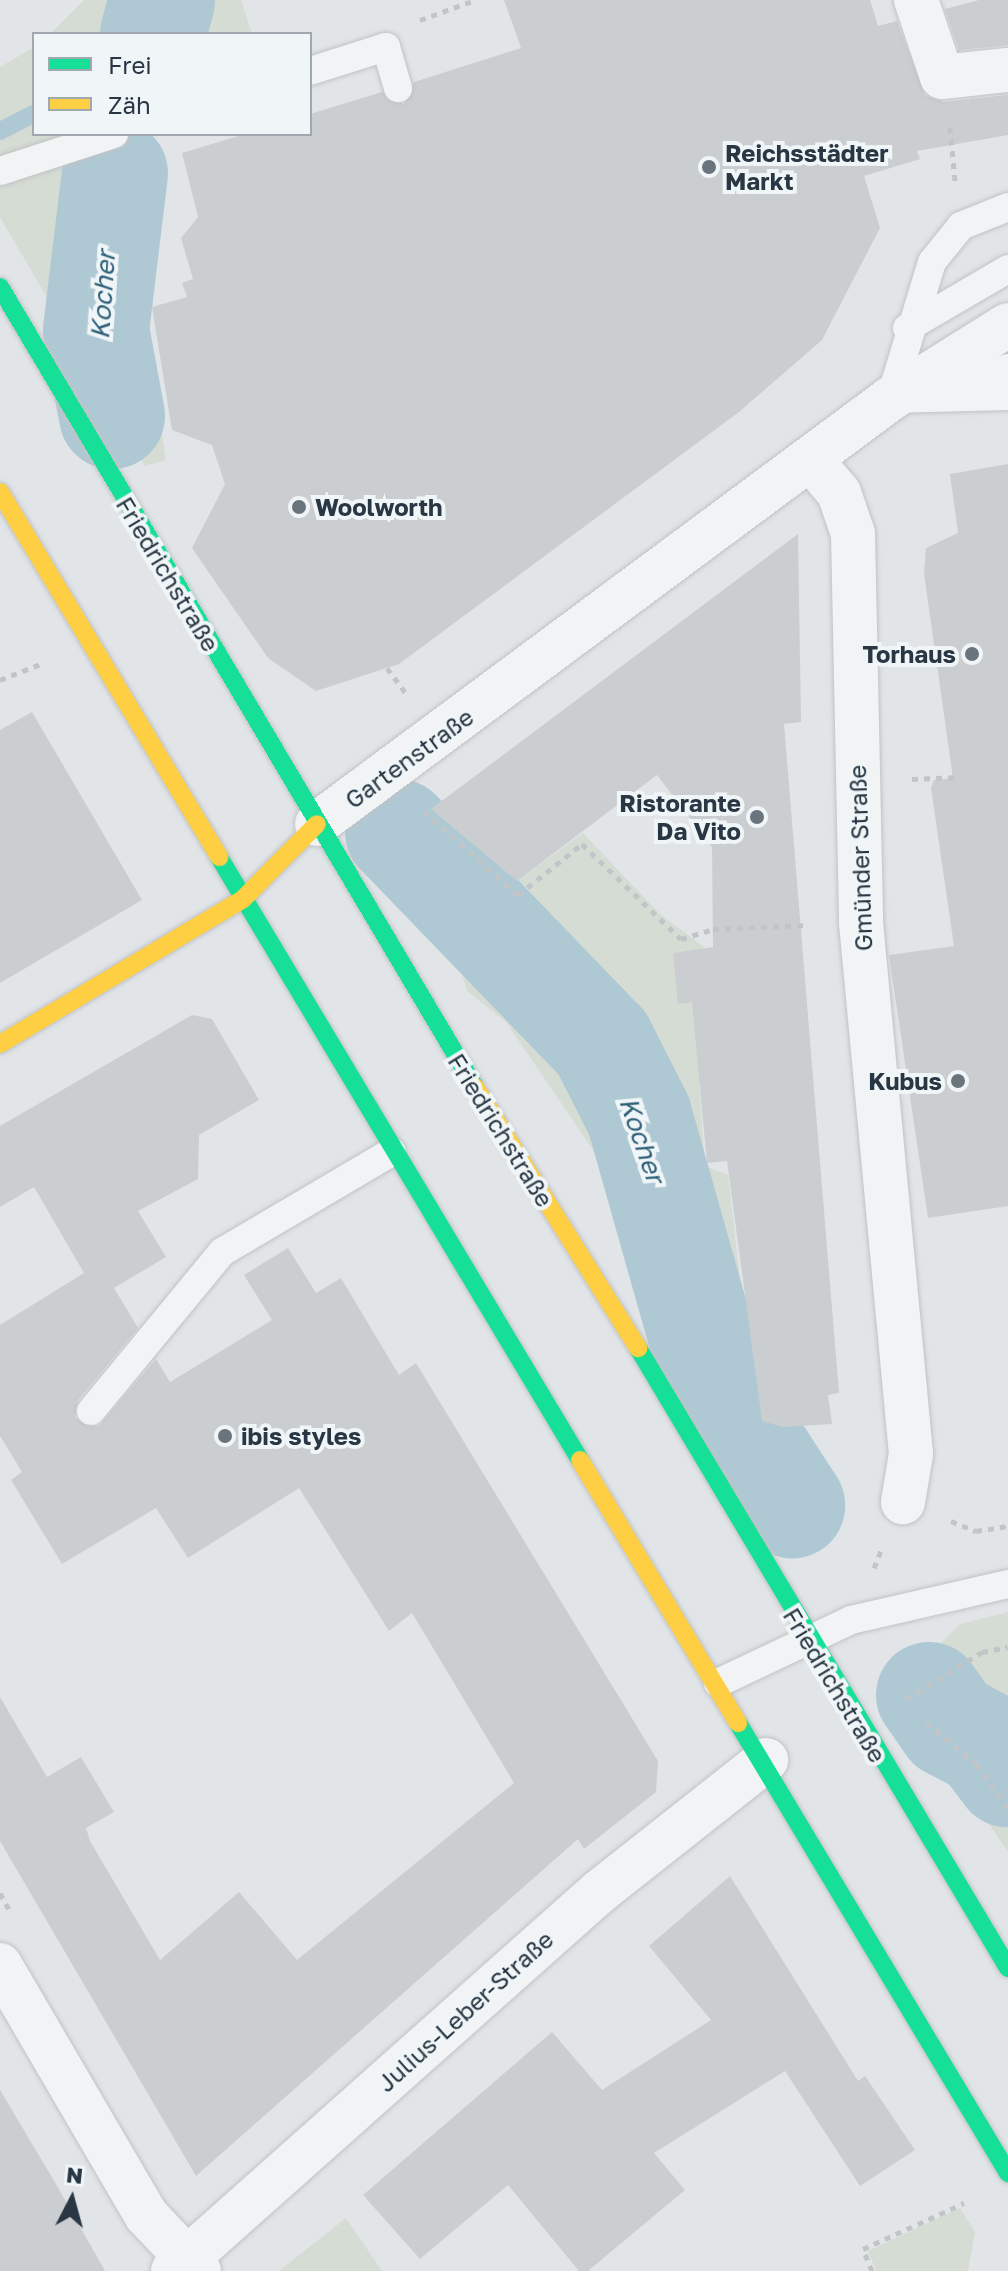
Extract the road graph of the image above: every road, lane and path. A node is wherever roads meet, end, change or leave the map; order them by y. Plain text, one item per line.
1 (475, 0) edge
2 (916, 0) edge
3 (386, 47) junction
4 (312, 70) edge
5 (1008, 70) edge
6 (942, 77) junction
7 (398, 88) dead end
8 (108, 136) edge
9 (0, 171) edge
10 (1008, 207) edge
11 (961, 226) junction
12 (1008, 269) edge
13 (0, 287) edge
14 (1008, 325) edge
15 (907, 328) junction
16 (1008, 368) edge
17 (936, 394) junction
18 (1008, 396) edge
19 (890, 399) junction
20 (812, 461) junction
21 (0, 492) edge
22 (385, 775) junction
23 (317, 824) junction
24 (243, 899) junction
25 (861, 923) junction
26 (0, 1044) edge
27 (392, 1152) junction
28 (91, 1411) dead end
29 (903, 1502) joint
30 (1008, 1584) edge
31 (851, 1620) junction
32 (806, 1636) junction
33 (1008, 1647) edge
34 (718, 1683) junction
35 (766, 1760) junction
36 (1008, 1809) edge
37 (0, 1965) edge
38 (1008, 1968) edge
39 (1008, 2173) edge
40 (972, 2199) dead end
41 (186, 2267) edge
42 (872, 2271) edge

1 - 3 path
2 - 6 street
3 - 4 lane
3 - 7 lane
5 - 6 street
6 - 11 path
8 - 9 lane
10 - 11 lane
11 - 15 lane
12 - 15 lane
13 - 23 main road, Friedrichstraße
14 - 19 street
15 - 19 lane
16 - 17 lane
17 - 18 lane
17 - 19 lane
19 - 20 street
20 - 22 street, Gartenstraße
20 - 25 street, Gmünder Straße
21 - 24 main road
22 - 23 street, Gartenstraße
22 - 25 path
23 - 24 main road, Gartenstraße
23 - 32 main road, Friedrichstraße
24 - 26 main road, Gartenstraße
24 - 27 main road
25 - 29 street, Gmünder Straße
27 - 28 lane
27 - 34 main road
29 - 31 path
30 - 31 lane
31 - 32 lane
32 - 34 lane
32 - 38 main road, Friedrichstraße
33 - 36 path
34 - 35 main road
35 - 39 main road
35 - 41 street, Julius-Leber-Straße
37 - 41 street
40 - 42 path

